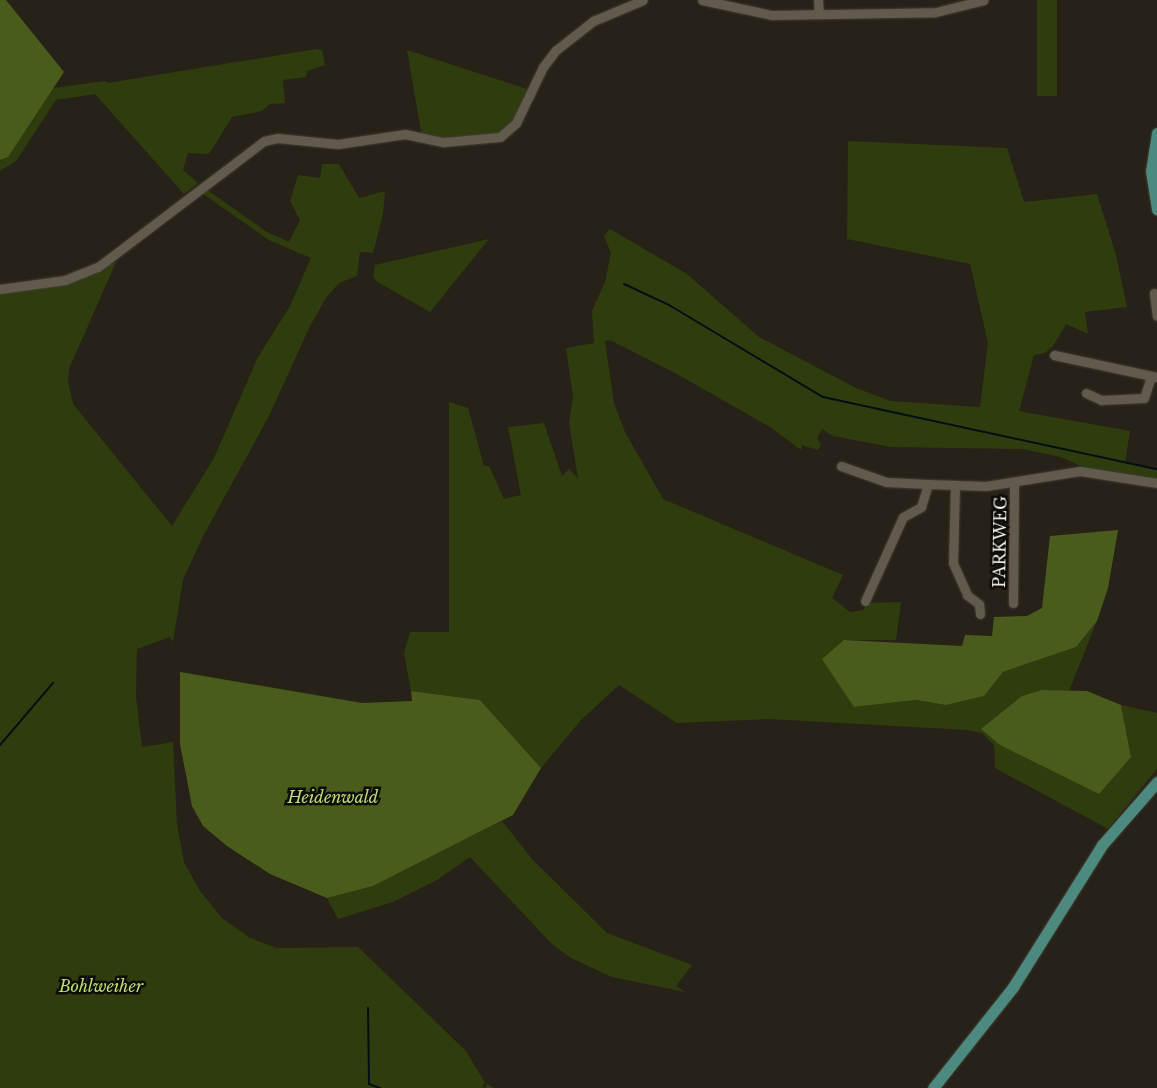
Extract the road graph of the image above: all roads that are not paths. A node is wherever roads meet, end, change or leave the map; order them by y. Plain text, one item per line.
1 (643, 0) edge
2 (702, 0) edge
3 (818, 0) edge
4 (984, 0) edge
5 (819, 14) junction
6 (1157, 133) edge
7 (1157, 210) edge
8 (0, 290) edge
9 (1154, 293) dead end
10 (1157, 316) edge
11 (1054, 355) dead end
12 (1154, 377) edge
13 (1086, 393) dead end
14 (841, 466) dead end
15 (1014, 482) junction
16 (1157, 483) edge
17 (928, 484) junction
18 (955, 486) junction
19 (865, 600) dead end
20 (1013, 603) dead end
21 (980, 614) dead end
22 (1157, 782) edge
23 (932, 1088) edge

1 - 8 street
2 - 5 street
3 - 5 street
4 - 5 street
6 - 7 main road
9 - 10 street
11 - 12 street
12 - 13 street
14 - 17 street
15 - 16 street
15 - 18 street
15 - 20 street, PARKWEG
17 - 18 street
17 - 19 street
18 - 21 street
22 - 23 main road

